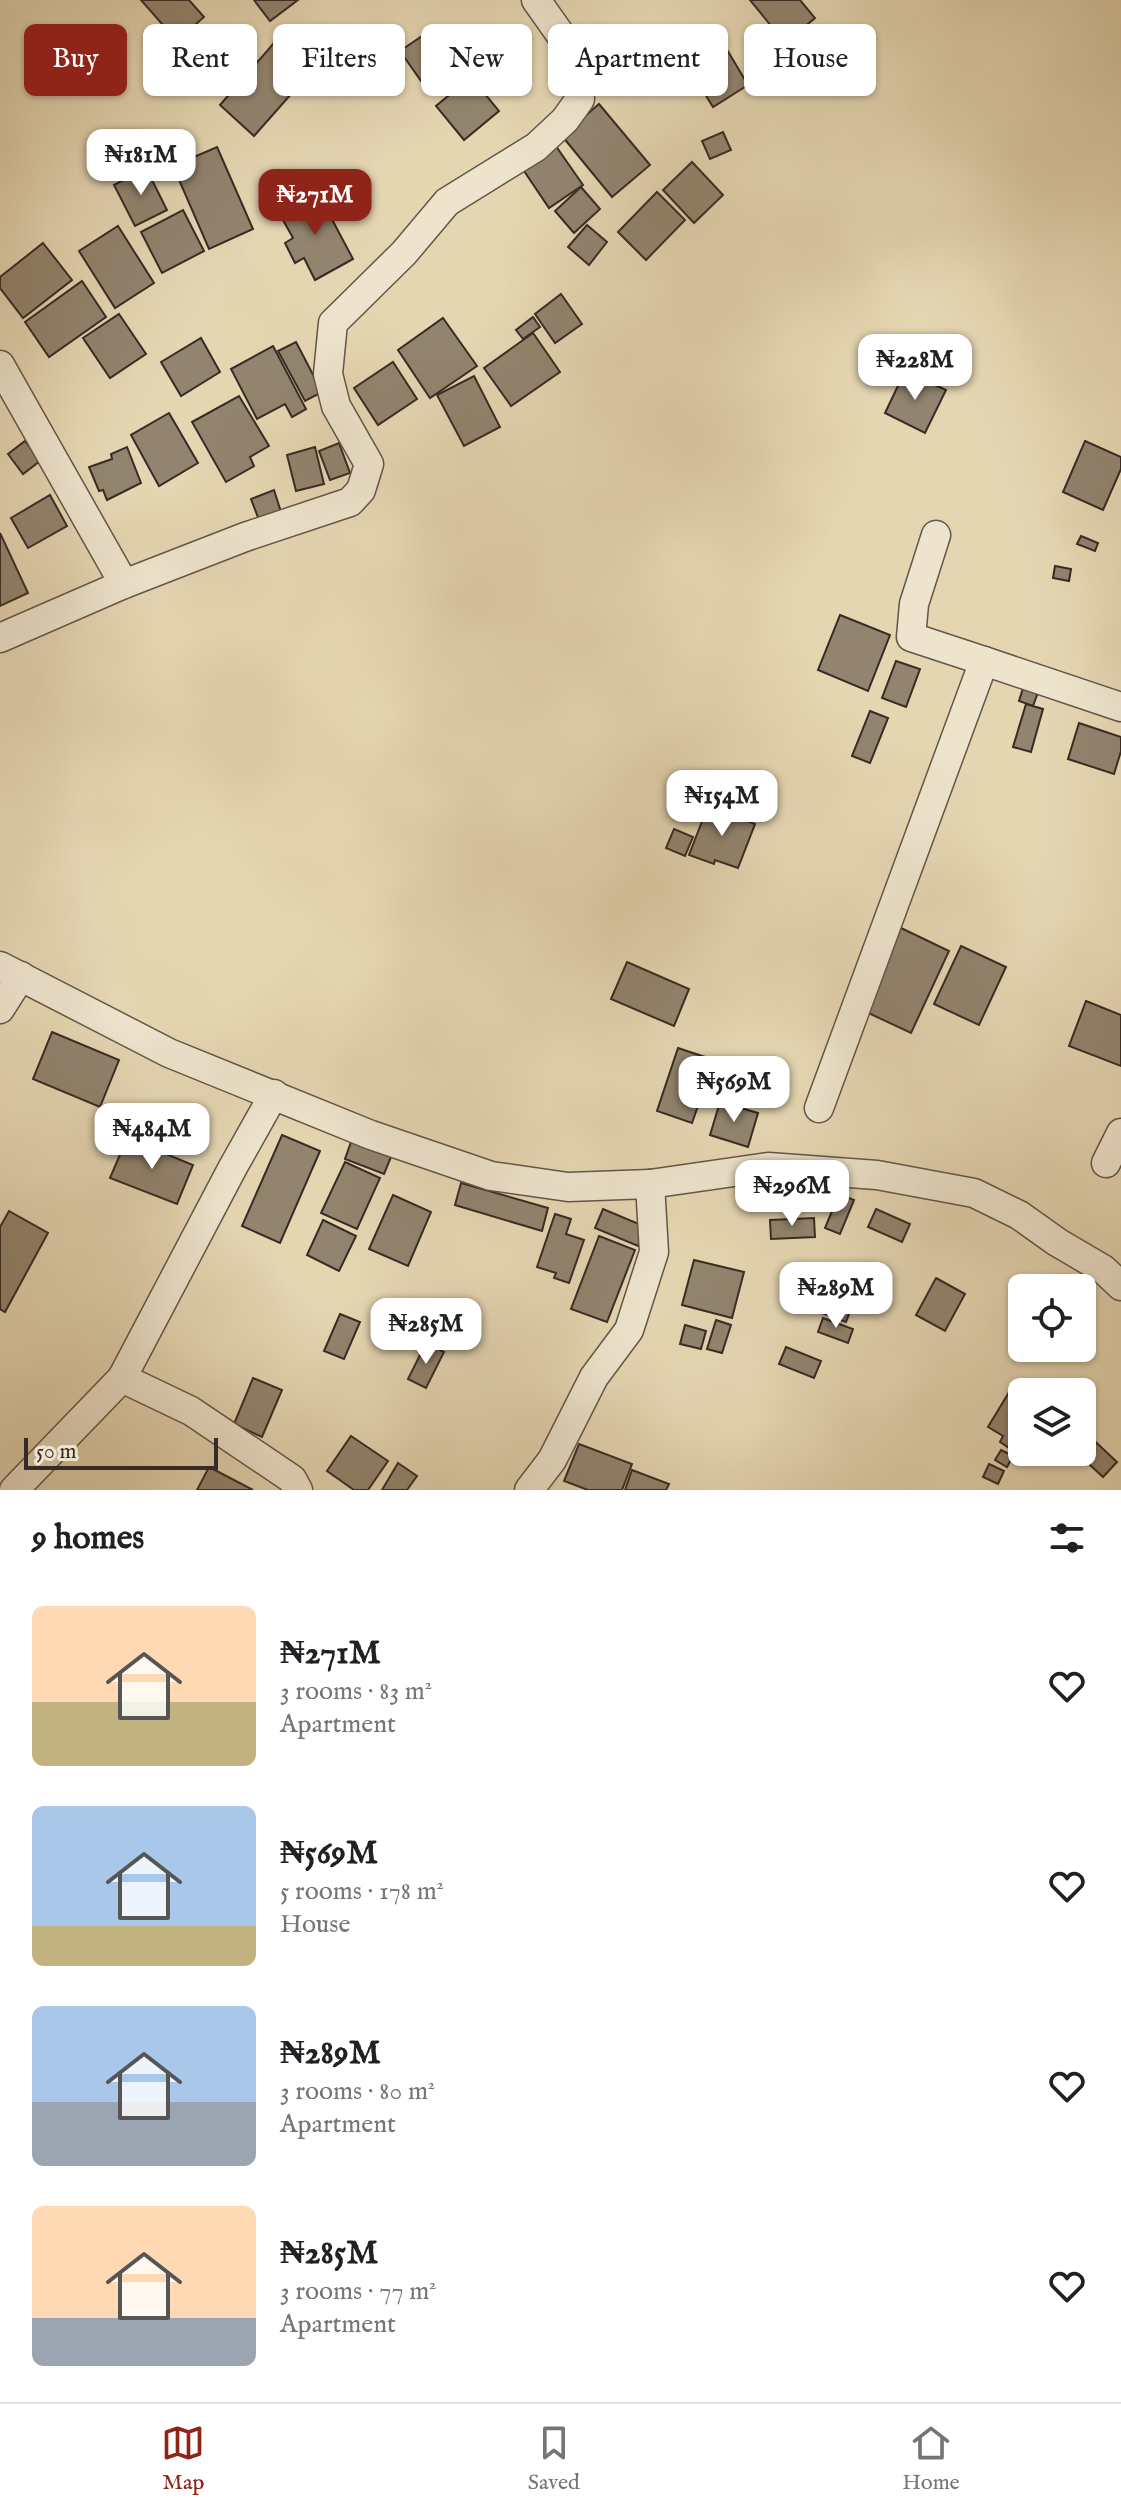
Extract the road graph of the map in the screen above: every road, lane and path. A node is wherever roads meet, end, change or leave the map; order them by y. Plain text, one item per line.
1 (536, 0) edge
2 (0, 365) edge
3 (936, 535) dead end
4 (124, 584) junction
5 (0, 638) edge
6 (984, 661) junction
7 (1121, 707) edge
8 (11, 971) edge
9 (0, 1009) edge
10 (274, 1094) junction
11 (819, 1108) dead end
12 (1121, 1133) edge
13 (1106, 1163) dead end
14 (650, 1184) junction
15 (1121, 1286) edge
16 (122, 1378) junction
17 (14, 1490) edge
18 (298, 1490) edge
19 (529, 1490) edge

1 - 4 street
2 - 4 street
3 - 6 street
4 - 5 street
6 - 7 street
6 - 11 street
8 - 9 street
8 - 10 street
10 - 14 street
10 - 16 street
12 - 13 street
14 - 15 street
14 - 19 street
16 - 17 street
16 - 18 street

